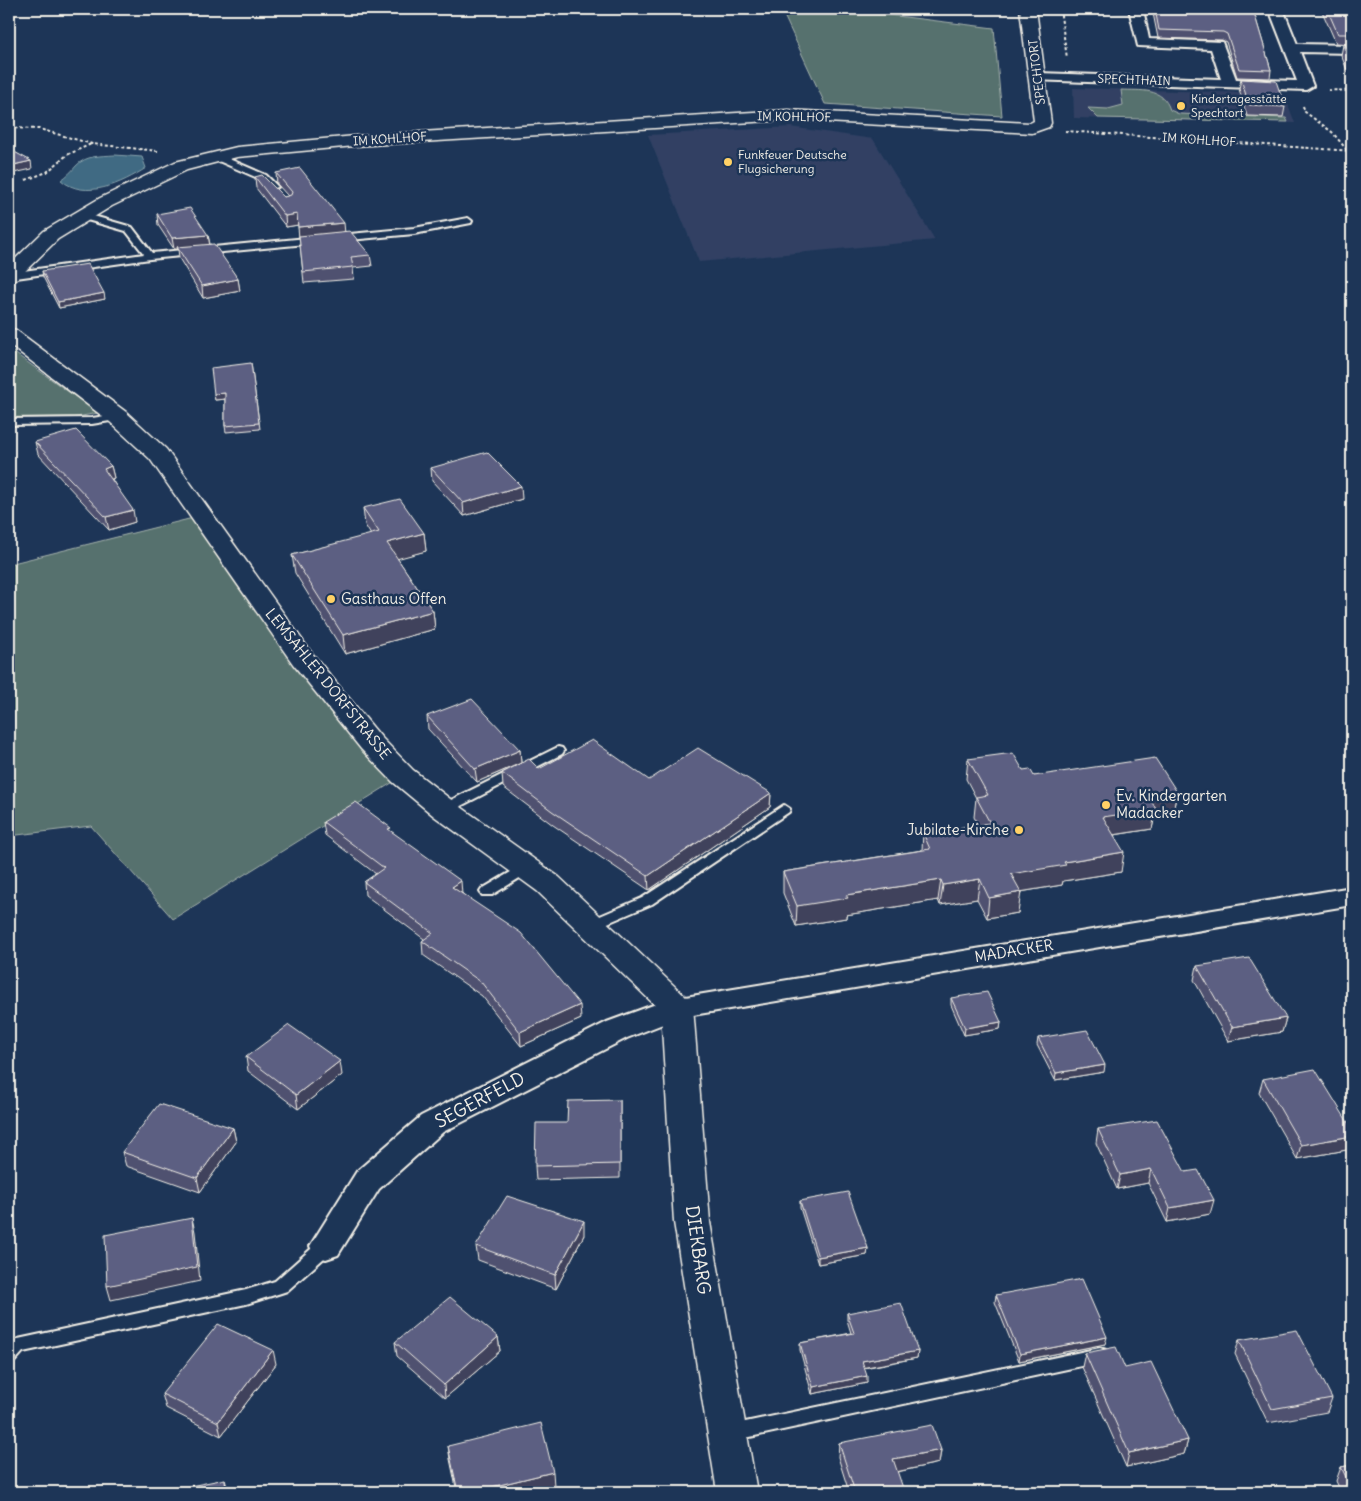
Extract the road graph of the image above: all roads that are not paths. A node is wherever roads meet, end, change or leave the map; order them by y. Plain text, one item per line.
1 (1028, 9) edge
2 (1136, 9) edge
3 (1276, 9) edge
4 (1292, 48) junction
5 (1352, 49) edge
6 (1038, 77) junction
7 (1230, 84) junction
8 (1032, 128) joint
9 (217, 157) junction
10 (280, 193) edge
11 (83, 216) junction
12 (468, 221) dead end
13 (150, 256) junction
14 (15, 263) edge
15 (9, 276) edge
16 (9, 334) edge
17 (118, 417) junction
18 (9, 422) edge
19 (558, 751) dead end
20 (444, 809) junction
21 (784, 809) dead end
22 (526, 868) junction
23 (487, 892) dead end
24 (1352, 896) edge
25 (591, 925) junction
26 (676, 1007) junction
27 (326, 1246) joint
28 (1112, 1352) edge
29 (9, 1356) edge
30 (726, 1434) junction
31 (737, 1492) edge

1 - 6 street, SPECHTORT
2 - 7 street
3 - 4 street
4 - 5 street
4 - 7 street, SPECHTHAIN
6 - 7 street, SPECHTHAIN
6 - 8 street, SPECHTORT
8 - 9 street, IM KOHLHOF
9 - 10 lane
9 - 11 street, IM KOHLHOF
11 - 13 lane
11 - 14 street, IM KOHLHOF
12 - 13 lane
13 - 15 lane
14 - 15 street, IM KOHLHOF
16 - 17 street, LEMSAHLER DORFSTRASSE
17 - 18 lane
17 - 20 street, LEMSAHLER DORFSTRASSE
19 - 20 lane
20 - 22 street, LEMSAHLER DORFSTRASSE
21 - 25 lane
22 - 23 lane
22 - 25 street, LEMSAHLER DORFSTRASSE
24 - 26 street, MADACKER
25 - 26 street, LEMSAHLER DORFSTRASSE
26 - 27 street, SEGERFELD
26 - 30 street, DIEKBARG
27 - 29 lane
28 - 30 lane
30 - 31 street, DIEKBARG

